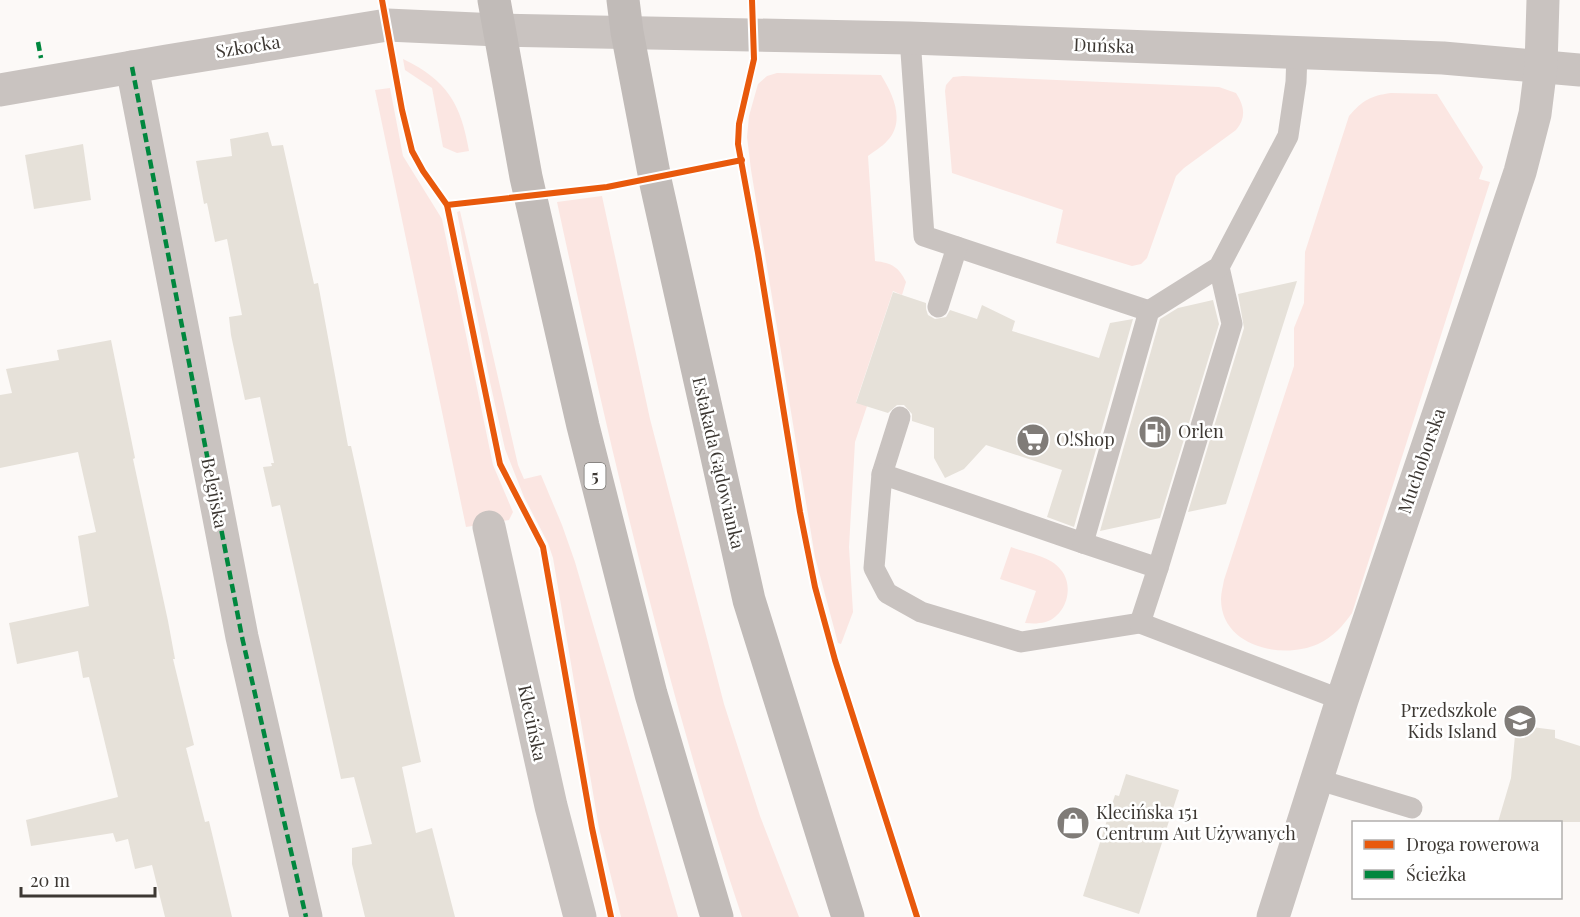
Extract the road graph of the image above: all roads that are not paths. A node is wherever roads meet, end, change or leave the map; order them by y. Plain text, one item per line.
1 (623, 0) edge
2 (1543, 0) edge
3 (496, 15) edge
4 (627, 32) junction
5 (910, 38) junction
6 (1297, 53) junction
7 (1541, 66) junction
8 (132, 67) junction
9 (1580, 70) edge
10 (0, 90) edge
11 (957, 247) junction
12 (1219, 267) junction
13 (938, 306) dead end
14 (1149, 311) junction
15 (900, 417) dead end
16 (882, 474) junction
17 (489, 527) dead end
18 (1083, 543) junction
19 (1158, 568) junction
20 (1140, 623) junction
21 (1342, 700) junction
22 (1316, 779) junction
23 (1412, 808) dead end
24 (306, 917) edge
25 (580, 917) edge
26 (717, 917) edge
27 (849, 917) edge
28 (1273, 917) edge

1 - 4 main road, Estakada Gądowianka
2 - 7 street, Muchoborska
3 - 4 street, Szkocka
3 - 8 street, Szkocka
3 - 26 main road, 5
4 - 5 street, Duńska
4 - 27 main road, Estakada Gądowianka
5 - 6 street, Duńska
5 - 11 lane
6 - 7 street, Duńska
6 - 12 lane
7 - 9 street, Duńska
7 - 21 street, Muchoborska
8 - 10 street, Szkocka
8 - 24 street, Belgijska
11 - 13 lane
11 - 14 lane
12 - 14 lane
12 - 19 lane
14 - 18 lane
15 - 16 lane
16 - 18 lane
16 - 20 lane
17 - 25 street, Klecińska
18 - 19 lane
19 - 20 lane
20 - 21 lane
21 - 22 street, Muchoborska
22 - 23 lane
22 - 28 street, Muchoborska

